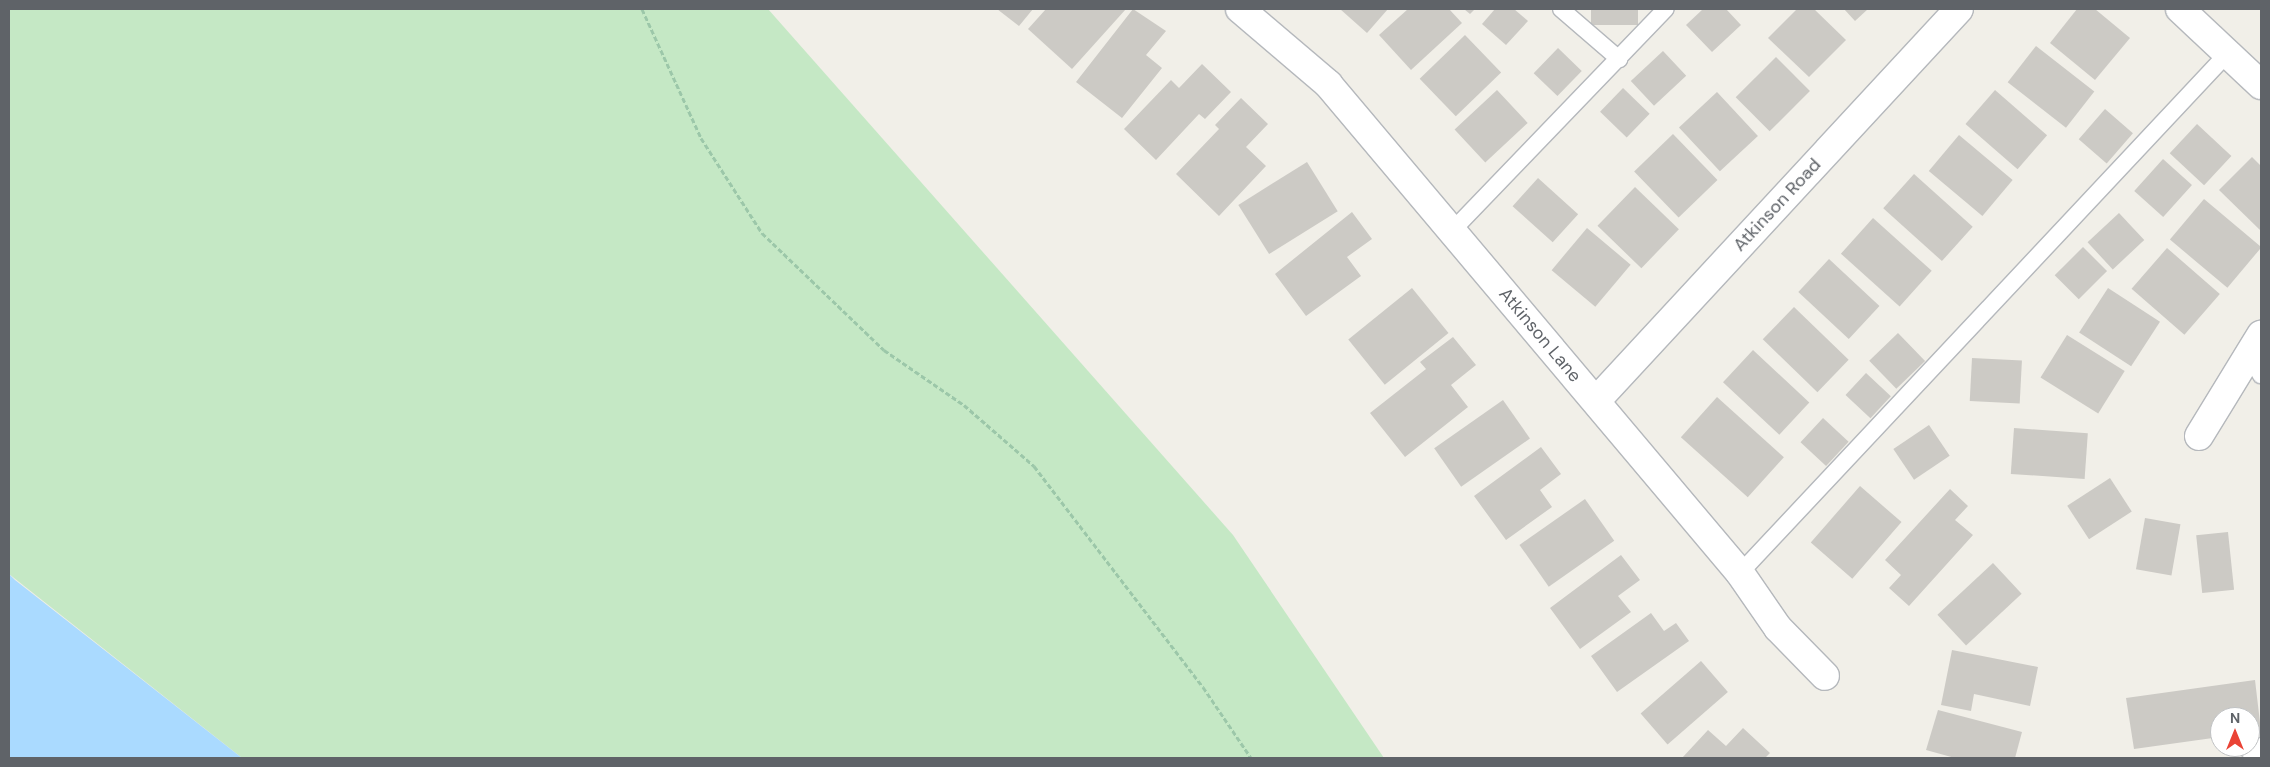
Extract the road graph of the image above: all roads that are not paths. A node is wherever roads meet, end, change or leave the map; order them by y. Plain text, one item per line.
1 (1240, 9) edge
2 (1561, 9) edge
3 (1666, 9) edge
4 (1958, 9) edge
5 (2180, 9) edge
6 (2228, 53) junction
7 (1619, 59) junction
8 (2261, 85) edge
9 (1452, 231) junction
10 (2254, 343) edge
11 (2261, 375) edge
12 (1596, 401) junction
13 (2199, 436) dead end
14 (1740, 573) junction
15 (1825, 676) dead end
16 (2261, 752) edge
17 (2257, 758) edge

1 - 9 street, Atkinson Lane
2 - 7 lane
3 - 7 lane
4 - 12 street, Atkinson Road
5 - 6 street
6 - 8 street
6 - 14 lane
7 - 9 lane
9 - 12 street, Atkinson Lane
10 - 11 lane
10 - 13 street
12 - 14 street, Atkinson Lane
14 - 15 street, Atkinson Lane
16 - 17 street

